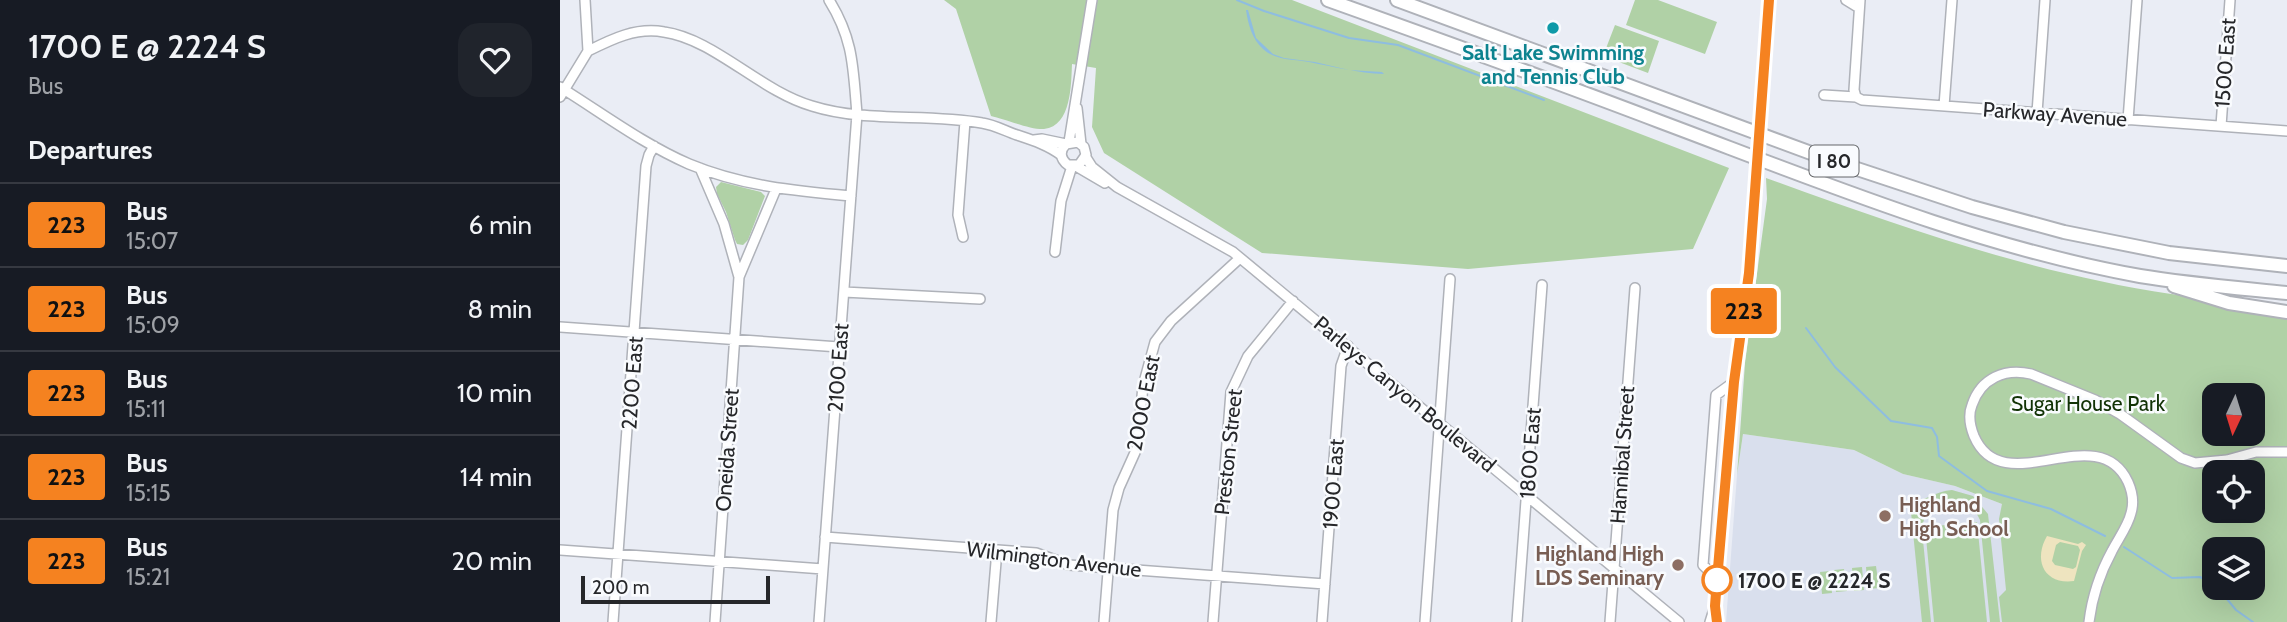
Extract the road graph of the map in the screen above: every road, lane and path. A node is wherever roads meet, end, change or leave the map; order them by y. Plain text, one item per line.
1 (585, 0) edge
2 (829, 0) edge
3 (1092, 0) edge
4 (1328, 0) edge
5 (1397, 0) edge
6 (1769, 0) edge
7 (1846, 0) edge
8 (1952, 0) edge
9 (2045, 0) edge
10 (2137, 0) edge
11 (2230, 0) edge
12 (1860, 4) edge
13 (588, 51) junction
14 (561, 91) edge
15 (1824, 95) dead end
16 (1856, 97) junction
17 (1076, 106) junction
18 (1944, 106) junction
19 (2037, 113) junction
20 (857, 114) junction
21 (2129, 120) junction
22 (970, 121) junction
23 (2221, 126) junction
24 (2287, 131) edge
25 (1034, 140) junction
26 (1067, 143) junction
27 (1081, 144) junction
28 (654, 146) junction
29 (1061, 155) junction
30 (1085, 156) junction
31 (1074, 166) junction
32 (699, 168) junction
33 (1117, 187) junction
34 (776, 189) junction
35 (851, 196) junction
36 (963, 237) dead end
37 (1055, 252) dead end
38 (1240, 258) junction
39 (2287, 266) edge
40 (2140, 276) junction
41 (739, 277) junction
42 (1450, 279) dead end
43 (1542, 285) dead end
44 (1635, 288) dead end
45 (844, 292) junction
46 (2287, 293) edge
47 (979, 299) dead end
48 (1293, 301) junction
49 (2287, 312) edge
50 (560, 327) edge
51 (636, 332) junction
52 (735, 339) junction
53 (839, 346) junction
54 (1348, 346) junction
55 (1734, 382) junction
56 (1440, 424) junction
57 (2287, 452) edge
58 (1527, 496) junction
59 (825, 537) junction
60 (560, 550) edge
61 (997, 550) junction
62 (618, 555) junction
63 (719, 562) junction
64 (1108, 568) junction
65 (1614, 568) junction
66 (823, 569) junction
67 (1216, 576) junction
68 (1717, 580) junction
69 (1325, 584) junction
70 (1715, 606) junction
71 (613, 622) edge
72 (715, 622) edge
73 (819, 622) edge
74 (991, 622) edge
75 (1104, 622) edge
76 (1213, 622) edge
77 (1322, 622) edge
78 (1425, 622) edge
79 (1517, 622) edge
80 (1610, 622) edge
81 (1679, 622) edge
82 (1710, 622) edge
83 (1717, 622) edge
84 (2089, 622) edge

1 - 13 street
2 - 20 street, 2100 East
3 - 17 street
4 - 40 highway, I 80
5 - 39 highway, I 80
6 - 55 street, bridge
7 - 12 street
8 - 18 street
9 - 19 street
10 - 21 street
11 - 23 street, 1500 East
12 - 16 street
13 - 14 street
13 - 20 street
14 - 28 street
15 - 16 street, Parkway Avenue
16 - 18 street, Parkway Avenue
17 - 26 street
17 - 27 street
18 - 19 street, Parkway Avenue
19 - 21 street, Parkway Avenue
20 - 22 street
20 - 35 street, 2100 East
21 - 23 street, Parkway Avenue
22 - 25 street
22 - 36 street
23 - 24 street, Parkway Avenue
25 - 26 street
25 - 29 street
26 - 27 street
26 - 29 street
27 - 30 street
28 - 32 street
28 - 51 street, 2200 East
29 - 31 street
30 - 31 street
30 - 33 street, Parleys Canyon Boulevard
31 - 33 street, Parleys Canyon Boulevard
31 - 37 street
32 - 34 street
32 - 41 street, Oneida Street
33 - 38 street, Parleys Canyon Boulevard
34 - 35 street
34 - 41 street, Oneida Street
35 - 45 street, 2100 East
38 - 48 street, Parleys Canyon Boulevard
38 - 64 street, 2000 East
40 - 46 highway, I 80
40 - 49 highway
41 - 52 street, Oneida Street
42 - 56 street
43 - 58 street, 1800 East
44 - 65 street, Hannibal Street
45 - 47 street
45 - 53 street, 2100 East
48 - 54 street, Parleys Canyon Boulevard
48 - 67 street, Preston Street
50 - 51 street
51 - 52 street
51 - 62 street, 2200 East
52 - 53 street
52 - 63 street, Oneida Street
53 - 59 street, 2100 East
54 - 56 street, Parleys Canyon Boulevard
54 - 69 street, 1900 East
55 - 68 street
55 - 68 street
56 - 58 street, Parleys Canyon Boulevard
56 - 78 street
57 - 84 street
58 - 65 street, Parleys Canyon Boulevard
58 - 79 street, 1800 East
59 - 61 street, Wilmington Avenue
59 - 66 street, 2100 East
60 - 62 street
61 - 64 street, Wilmington Avenue
61 - 74 street
62 - 63 street
62 - 71 street, 2200 East
63 - 66 street
63 - 72 street, Oneida Street
64 - 67 street, Wilmington Avenue
64 - 75 street, 2000 East
65 - 80 street, Hannibal Street
65 - 81 street, Parleys Canyon Boulevard
66 - 73 street, 2100 East
67 - 69 street, Wilmington Avenue
67 - 76 street, Preston Street
68 - 70 street
69 - 77 street, 1900 East
70 - 82 street
70 - 83 street

